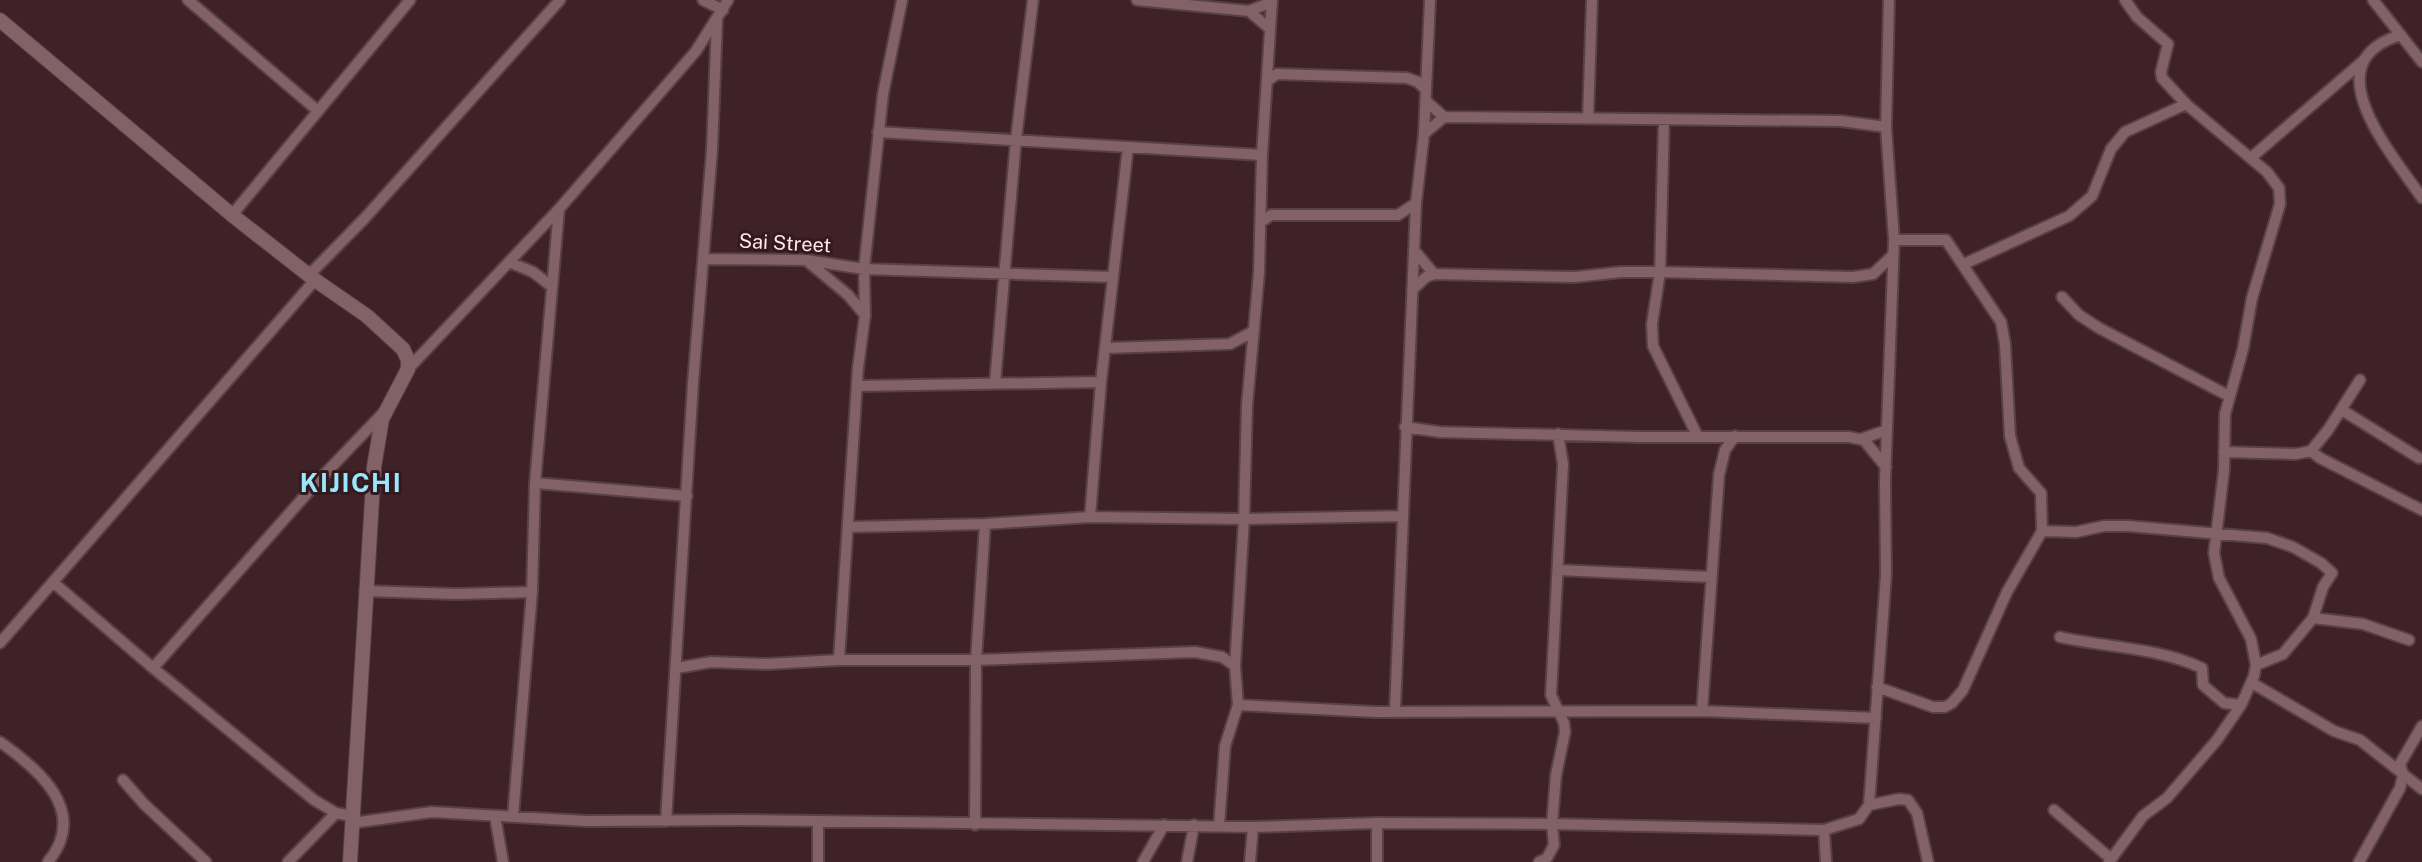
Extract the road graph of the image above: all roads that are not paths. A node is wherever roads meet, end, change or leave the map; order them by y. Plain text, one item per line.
1 (188, 0) edge
2 (410, 0) edge
3 (560, 0) edge
4 (703, 0) edge
5 (902, 0) edge
6 (1033, 0) edge
7 (1142, 0) edge
8 (1430, 0) edge
9 (1592, 0) edge
10 (1889, 0) edge
11 (2125, 0) edge
12 (2373, 0) edge
13 (1272, 1) edge
14 (723, 10) edge
15 (1250, 11) junction
16 (0, 20) edge
17 (1270, 29) junction
18 (2401, 35) junction
19 (2365, 59) junction
20 (2422, 62) edge
21 (1266, 81) junction
22 (1426, 90) junction
23 (1426, 101) junction
24 (2186, 104) junction
25 (318, 111) junction
26 (1444, 117) junction
27 (1588, 118) junction
28 (1664, 120) junction
29 (1886, 127) junction
30 (878, 132) junction
31 (1424, 134) junction
32 (1016, 140) junction
33 (1128, 147) junction
34 (1262, 154) junction
35 (2252, 157) junction
36 (2422, 198) edge
37 (1416, 203) junction
38 (559, 209) junction
39 (232, 215) junction
40 (1398, 215) junction
41 (1261, 222) junction
42 (1415, 230) junction
43 (1894, 240) junction
44 (1414, 250) junction
45 (1892, 256) junction
46 (704, 259) junction
47 (806, 260) junction
48 (509, 262) junction
49 (1964, 264) junction
50 (864, 269) junction
51 (1004, 272) junction
52 (1660, 272) junction
53 (1434, 274) junction
54 (1113, 277) junction
55 (312, 278) junction
56 (551, 286) junction
57 (1412, 290) junction
58 (2062, 297) dead end
59 (865, 315) junction
60 (1254, 332) junction
61 (1106, 348) junction
62 (408, 369) junction
63 (2360, 380) dead end
64 (1101, 382) junction
65 (995, 384) junction
66 (857, 386) junction
67 (2229, 396) junction
68 (387, 409) junction
69 (2342, 410) junction
70 (1405, 427) junction
71 (1887, 430) junction
72 (1558, 434) junction
73 (1735, 436) junction
74 (1698, 437) junction
75 (1861, 439) junction
76 (2311, 451) junction
77 (2224, 452) junction
78 (2419, 458) dead end
79 (1886, 466) junction
80 (535, 483) junction
81 (687, 496) junction
82 (2422, 510) edge
83 (1402, 516) junction
84 (1090, 517) junction
85 (1244, 519) junction
86 (985, 524) junction
87 (849, 527) junction
88 (2042, 531) junction
89 (2217, 535) junction
90 (1559, 570) junction
91 (1711, 577) junction
92 (54, 583) junction
93 (365, 591) junction
94 (532, 592) junction
95 (2313, 618) junction
96 (2060, 637) dead end
97 (2409, 640) dead end
98 (0, 643) edge
99 (839, 660) junction
100 (976, 660) junction
101 (2256, 665) junction
102 (1235, 666) junction
103 (153, 668) junction
104 (677, 668) junction
105 (2252, 683) junction
106 (1877, 687) junction
107 (1238, 705) junction
108 (2241, 705) junction
109 (1395, 710) junction
110 (1558, 711) junction
111 (1702, 711) junction
112 (1876, 718) junction
113 (2422, 726) edge
114 (0, 742) edge
115 (2403, 775) junction
116 (123, 780) dead end
117 (2422, 789) edge
118 (1869, 806) junction
119 (2054, 810) dead end
120 (336, 813) junction
121 (495, 816) junction
122 (513, 816) junction
123 (352, 819) junction
124 (666, 821) junction
125 (818, 822) junction
126 (1377, 823) junction
127 (1552, 824) junction
128 (975, 825) junction
129 (1164, 825) junction
130 (1194, 825) junction
131 (1219, 826) junction
132 (1253, 827) junction
133 (1824, 830) junction
134 (2110, 860) edge
135 (48, 862) edge
136 (206, 862) edge
137 (288, 862) edge
138 (350, 862) edge
139 (503, 862) edge
140 (818, 862) edge
141 (1143, 862) edge
142 (1186, 862) edge
143 (1250, 862) edge
144 (1377, 862) edge
145 (1539, 862) edge
146 (1826, 862) edge
147 (1928, 862) edge
148 (2359, 862) edge

1 - 25 street
2 - 25 street
3 - 55 street
4 - 14 street
5 - 30 street
6 - 32 street
7 - 15 street
8 - 22 street
9 - 27 street
10 - 29 street
11 - 24 street
12 - 18 street
13 - 15 street
13 - 17 street
14 - 38 street
14 - 46 street
15 - 17 street
16 - 39 street
17 - 21 street
18 - 19 street
18 - 20 street
19 - 35 street
19 - 36 street
21 - 22 street
21 - 34 street
22 - 23 street
23 - 26 street
23 - 31 street
24 - 35 street
24 - 49 street
25 - 39 street
26 - 27 street
26 - 31 street
27 - 28 street
28 - 29 street
28 - 52 street
29 - 43 street
30 - 32 street
30 - 50 street
31 - 37 street
32 - 33 street
32 - 51 street
33 - 34 street
33 - 54 street
34 - 41 street
35 - 67 street
37 - 40 street
37 - 42 street
38 - 48 street
38 - 56 street
39 - 55 street
40 - 41 street
40 - 42 street
41 - 60 street
42 - 44 street
43 - 45 street
43 - 49 street
44 - 53 street
44 - 57 street
45 - 52 street
45 - 71 street
46 - 47 street, Sai Street
46 - 81 street
47 - 50 street, Sai Street
47 - 59 street
48 - 56 street
48 - 62 street
49 - 88 street
50 - 51 street, Sai Street
50 - 59 street
51 - 54 street, Sai Street
51 - 65 street
52 - 53 street
52 - 74 street
53 - 57 street
54 - 61 street
55 - 62 street
55 - 92 street
56 - 80 street
57 - 70 street
58 - 67 street
59 - 66 street
60 - 61 street
60 - 85 street
61 - 64 street
62 - 68 street
63 - 69 street
64 - 65 street
64 - 84 street
65 - 66 street
66 - 87 street
67 - 77 street
68 - 93 street
68 - 103 street
69 - 76 street
69 - 78 street
70 - 72 street
70 - 83 street
71 - 75 street
71 - 79 street
72 - 74 street
72 - 90 street
73 - 74 street
73 - 75 street
73 - 91 street
75 - 79 street
76 - 77 street
76 - 82 street
77 - 89 street
79 - 106 street
80 - 81 street
80 - 94 street
81 - 104 street
83 - 85 street
83 - 109 street
84 - 85 street
84 - 86 street
85 - 102 street
86 - 87 street
86 - 100 street
87 - 99 street
88 - 89 street
88 - 106 street
89 - 95 street
89 - 101 street
90 - 91 street
90 - 110 street
91 - 111 street
92 - 98 street
92 - 103 street
93 - 94 street
93 - 123 street
94 - 122 street
95 - 97 street
95 - 101 street
96 - 108 street
99 - 100 street
99 - 104 street
100 - 102 street
100 - 128 street
101 - 105 street
102 - 107 street
103 - 120 street
104 - 124 street
105 - 108 street
105 - 115 street
106 - 112 street
107 - 109 street
107 - 131 street
108 - 134 street
109 - 110 street
110 - 111 street
110 - 127 street
111 - 112 street
112 - 118 street
113 - 115 street
114 - 135 street
115 - 117 street
115 - 148 street
116 - 136 street
118 - 133 street
118 - 147 street
119 - 134 street
120 - 123 street
120 - 137 street
121 - 122 street
121 - 123 street
121 - 139 street
122 - 124 street
123 - 138 street
124 - 125 street
125 - 128 street
125 - 140 street
126 - 127 street
126 - 132 street
126 - 144 street
127 - 133 street
127 - 145 street
128 - 129 street
129 - 130 street
129 - 141 street
130 - 131 street
130 - 142 street
131 - 132 street
132 - 143 street
133 - 146 street

